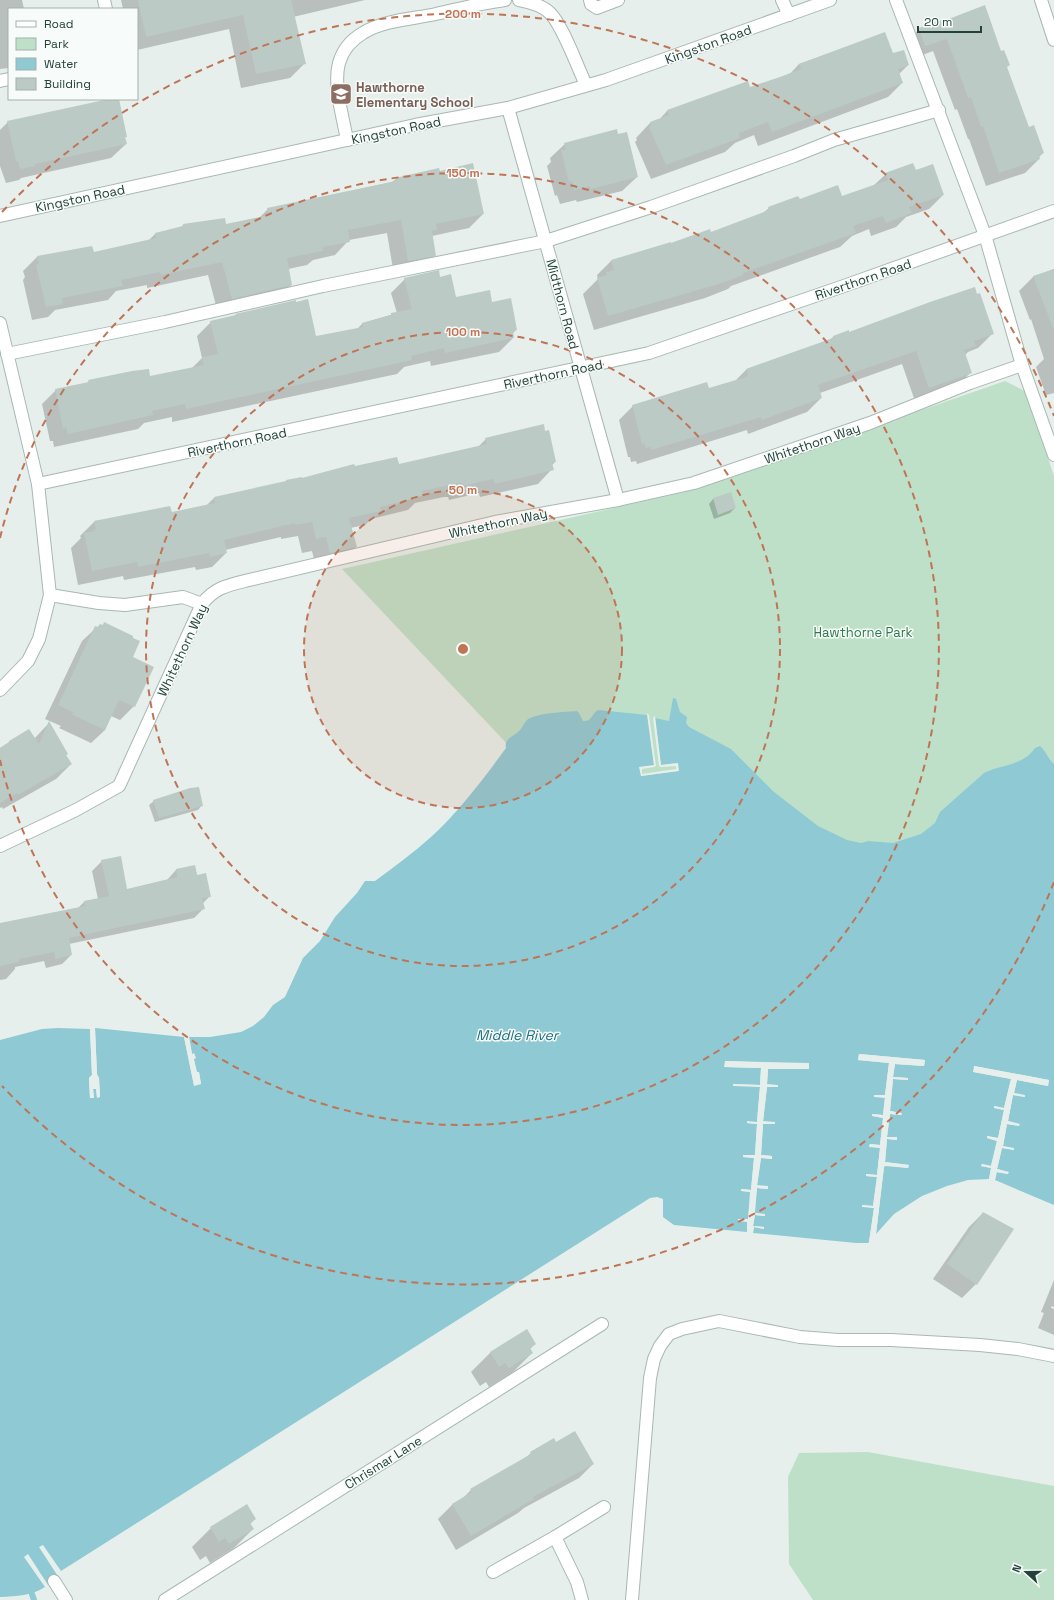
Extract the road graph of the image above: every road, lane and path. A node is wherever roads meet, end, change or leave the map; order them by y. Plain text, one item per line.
1 (505, 0) edge
2 (519, 0) edge
3 (590, 0) edge
4 (618, 0) edge
5 (782, 0) edge
6 (830, 0) edge
7 (896, 0) edge
8 (1041, 0) edge
9 (789, 15) junction
10 (1054, 40) edge
11 (586, 85) junction
12 (508, 108) junction
13 (939, 110) junction
14 (347, 140) junction
15 (1054, 211) edge
16 (0, 216) edge
17 (985, 235) junction
18 (546, 241) junction
19 (0, 323) edge
20 (7, 354) junction
21 (1022, 365) junction
22 (580, 368) junction
23 (1054, 455) edge
24 (38, 484) junction
25 (618, 500) junction
26 (50, 595) junction
27 (202, 604) junction
28 (0, 690) edge
29 (0, 846) edge
30 (602, 1324) dead end
31 (1054, 1356) edge
32 (604, 1507) dead end
33 (555, 1537) junction
34 (493, 1572) dead end
35 (54, 1581) dead end
36 (66, 1600) edge
37 (165, 1600) edge
38 (582, 1600) edge
39 (632, 1600) edge

1 - 14 street
2 - 11 street
3 - 4 street
5 - 9 street
6 - 9 street, Kingston Road
7 - 13 street
8 - 10 street
9 - 11 street, Kingston Road
11 - 12 street, Kingston Road
12 - 14 street, Kingston Road
12 - 18 street, Midthorn Road
13 - 17 street
13 - 18 street
14 - 16 street, Kingston Road
15 - 17 street, Riverthorn Road
17 - 21 street
17 - 22 street, Riverthorn Road
18 - 20 street
18 - 22 street, Midthorn Road
19 - 20 street
20 - 24 street
21 - 23 street
21 - 25 street, Whitethorn Way
22 - 24 street, Riverthorn Road
22 - 25 street, Midthorn Road
24 - 26 street
25 - 27 street, Whitethorn Way
26 - 27 street
26 - 28 street
27 - 29 street, Whitethorn Way
30 - 37 street, Chrismar Lane
31 - 39 street
32 - 33 street
33 - 34 street
33 - 38 street
35 - 36 street

